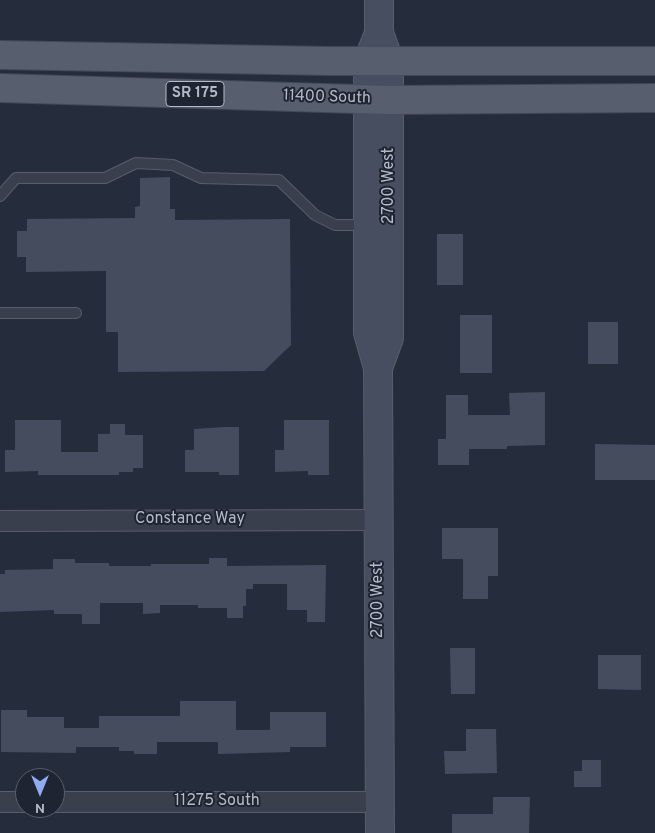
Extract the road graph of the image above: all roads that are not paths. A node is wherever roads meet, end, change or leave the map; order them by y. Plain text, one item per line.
1 (379, 0) edge
2 (0, 54) edge
3 (378, 61) junction
4 (655, 61) edge
5 (0, 88) edge
6 (655, 98) edge
7 (379, 100) junction
8 (0, 196) edge
9 (368, 226) junction
10 (0, 313) edge
11 (76, 313) dead end
12 (378, 368) junction
13 (379, 520) junction
14 (0, 521) edge
15 (0, 802) edge
16 (15, 802) edge
17 (65, 802) edge
18 (380, 802) junction
19 (380, 833) edge

1 - 3 main road, 2700 West
2 - 3 main road, SR 175
3 - 4 main road, SR 175
3 - 7 main road, 2700 West
5 - 7 main road, 11400 South / SR 175
6 - 7 main road, 11400 South / SR 175
7 - 9 main road, 2700 West
7 - 12 main road, 2700 West
8 - 9 lane
9 - 12 main road, 2700 West
10 - 11 lane
12 - 13 main road, 2700 West
13 - 14 street, Constance Way
13 - 18 main road, 2700 West
15 - 16 street
17 - 18 street, 11275 South
18 - 19 main road, 2700 West

